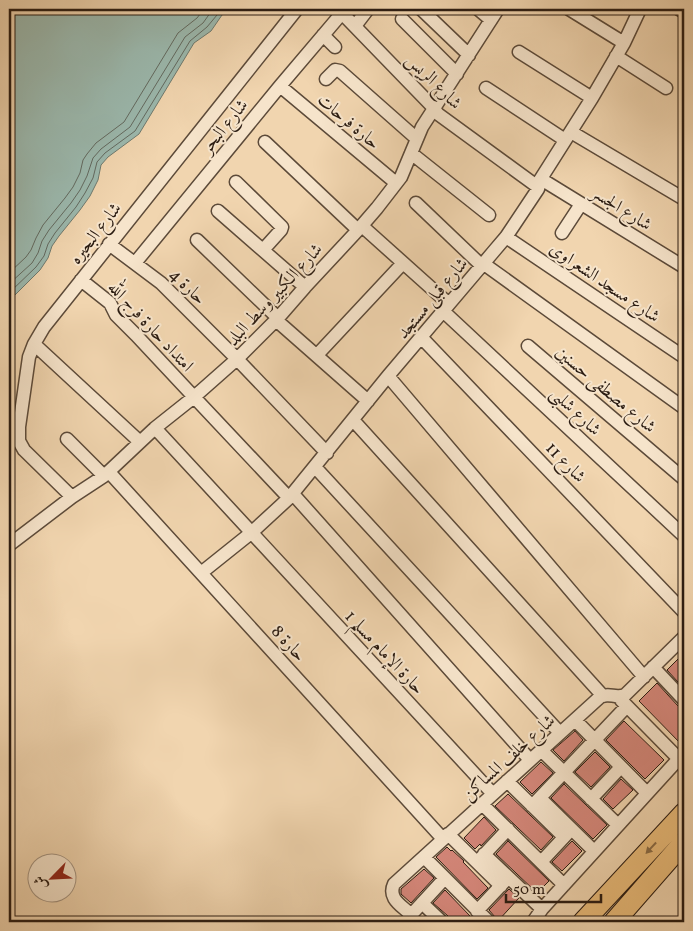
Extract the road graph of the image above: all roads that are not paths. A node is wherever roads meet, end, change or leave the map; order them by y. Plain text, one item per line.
1 (297, 9) edge
2 (368, 9) edge
3 (421, 9) edge
4 (478, 9) edge
5 (498, 9) edge
6 (569, 9) edge
7 (640, 9) edge
8 (679, 9) edge
9 (340, 11) edge
10 (684, 12) edge
11 (402, 19) dead end
12 (491, 20) junction
13 (355, 26) junction
14 (323, 35) junction
15 (624, 43) junction
16 (335, 47) dead end
17 (519, 52) dead end
18 (469, 55) junction
19 (616, 56) junction
20 (457, 74) junction
21 (326, 79) dead end
22 (280, 86) junction
23 (486, 88) dead end
24 (666, 88) dead end
25 (592, 98) junction
26 (434, 109) junction
27 (568, 136) junction
28 (417, 139) junction
29 (265, 142) dead end
30 (411, 153) junction
31 (236, 182) dead end
32 (539, 183) junction
33 (396, 184) junction
34 (684, 199) edge
35 (416, 203) dead end
36 (581, 204) junction
37 (218, 211) dead end
38 (489, 215) dead end
39 (360, 228) junction
40 (562, 233) dead end
41 (506, 237) junction
42 (197, 240) dead end
43 (109, 244) junction
44 (263, 250) junction
45 (135, 263) junction
46 (404, 263) junction
47 (483, 265) junction
48 (684, 267) edge
49 (81, 280) junction
50 (305, 287) junction
51 (446, 307) junction
52 (277, 319) junction
53 (422, 337) junction
54 (34, 344) junction
55 (528, 346) dead end
56 (317, 355) junction
57 (684, 357) edge
58 (237, 359) junction
59 (388, 376) junction
60 (194, 397) junction
61 (368, 401) junction
62 (684, 408) edge
63 (353, 420) junction
64 (155, 428) junction
65 (67, 439) dead end
66 (140, 442) junction
67 (326, 453) junction
68 (315, 468) junction
69 (107, 474) junction
70 (684, 479) edge
71 (291, 496) junction
72 (72, 497) junction
73 (251, 533) junction
74 (684, 536) edge
75 (9, 545) edge
76 (201, 572) junction
77 (684, 612) edge
78 (684, 637) edge
79 (653, 667) junction
80 (644, 677) junction
81 (603, 696) junction
82 (684, 699) edge
83 (623, 702) junction
84 (575, 720) junction
85 (560, 733) junction
86 (595, 740) junction
87 (541, 750) junction
88 (682, 756) edge
89 (530, 760) junction
90 (621, 767) junction
91 (564, 773) junction
92 (507, 781) junction
93 (647, 793) junction
94 (493, 794) junction
95 (591, 799) junction
96 (536, 802) junction
97 (482, 804) junction
98 (684, 813) edge
99 (618, 825) junction
100 (508, 829) junction
101 (568, 833) junction
102 (446, 837) junction
103 (684, 842) edge
104 (594, 852) junction
105 (424, 857) junction
106 (480, 858) junction
107 (541, 862) junction
108 (444, 878) junction
109 (505, 882) junction
110 (564, 885) junction
111 (422, 903) junction
112 (542, 910) junction
113 (477, 911) junction
114 (411, 919) edge
115 (442, 922) edge
116 (488, 922) edge
117 (533, 922) edge
118 (583, 922) edge
119 (614, 922) edge

1 - 43 street, شارع البحيره
2 - 13 street
3 - 18 street
4 - 12 street
5 - 12 street, شارع الكبير وسط البلد
6 - 15 street
7 - 15 street, شارع قبلى مستجد
8 - 10 street
9 - 13 street, شارع الريس
9 - 14 street, شارع البحر
11 - 20 street
12 - 18 street, شارع الكبير وسط البلد
13 - 26 street, شارع الريس
14 - 16 street
14 - 22 street, شارع البحر
15 - 19 street, شارع قبلى مستجد
17 - 25 street
18 - 20 street, شارع الكبير وسط البلد
19 - 24 street
19 - 25 street, شارع قبلى مستجد
20 - 26 street, شارع الكبير وسط البلد
21 - 28 street
22 - 33 street, حارة فرحات
22 - 45 street, شارع البحر
23 - 27 street
25 - 27 street, شارع قبلى مستجد
26 - 28 street, شارع الكبير وسط البلد
26 - 32 street, شارع الريس
27 - 32 street, شارع قبلى مستجد
27 - 34 street
28 - 30 street, شارع الكبير وسط البلد
29 - 39 street, شارع شلبى
30 - 33 street, شارع الكبير وسط البلد
30 - 38 street
31 - 44 street
32 - 36 street, شارع الجسر
32 - 41 street, شارع قبلى مستجد
33 - 39 street, شارع الكبير وسط البلد
35 - 47 street
36 - 40 street
36 - 48 street, شارع الجسر
37 - 44 street
39 - 46 street, شارع شلبى
39 - 50 street, شارع الكبير وسط البلد
41 - 47 street, شارع قبلى مستجد
41 - 57 street, شارع مسجد الشعراوى
42 - 52 street
43 - 45 street, حارة 4
43 - 49 street, شارع البحيره
44 - 50 street
45 - 58 street, حارة 4
46 - 51 street, شارع شلبى
46 - 56 street
47 - 51 street, شارع قبلى مستجد
47 - 62 street
49 - 54 street, شارع البحيره
49 - 60 street, امتداد حارة فرج الله
50 - 52 street, شارع الكبير وسط البلد
51 - 53 street, شارع قبلى مستجد
51 - 74 street, شارع شلبى
52 - 56 street
52 - 58 street, شارع الكبير وسط البلد
53 - 59 street, شارع قبلى مستجد
53 - 77 street, شارع 11
54 - 66 street
54 - 72 street, شارع البحيره
55 - 70 street, شارع مصطفى حسنين
56 - 61 street
58 - 60 street, شارع الكبير وسط البلد
58 - 67 street
59 - 61 street, شارع قبلى مستجد
59 - 80 street
60 - 64 street, شارع الكبير وسط البلد
60 - 71 street, امتداد حارة فرج الله
61 - 63 street, شارع قبلى مستجد
63 - 67 street, شارع قبلى مستجد
63 - 81 street
64 - 66 street, شارع الكبير وسط البلد
64 - 73 street, حارة الإمام مسلم 1
65 - 69 street, حارة 8
66 - 69 street, شارع الكبير وسط البلد
67 - 68 street, شارع قبلى مستجد
68 - 71 street, شارع قبلى مستجد
68 - 85 street
69 - 72 street, شارع الكبير وسط البلد
69 - 76 street, حارة 8
71 - 73 street, شارع قبلى مستجد
71 - 89 street, امتداد حارة فرج الله
72 - 75 street, شارع الكبير وسط البلد
73 - 76 street, شارع قبلى مستجد
73 - 94 street, حارة الإمام مسلم 1
76 - 102 street, حارة 8
78 - 79 street
79 - 80 street
79 - 82 street
80 - 83 street
81 - 83 street
81 - 84 street, شارع خلف المساكن
83 - 86 street
83 - 88 street
84 - 85 street, شارع خلف المساكن
84 - 86 street
85 - 87 street, شارع خلف المساكن
86 - 90 street
86 - 91 street
87 - 89 street, شارع خلف المساكن
87 - 91 street
88 - 93 street
89 - 92 street, شارع خلف المساكن
90 - 93 street
90 - 95 street
91 - 95 street
91 - 96 street
92 - 94 street, شارع خلف المساكن
92 - 96 street
93 - 99 street
94 - 97 street, شارع خلف المساكن
95 - 99 street
96 - 101 street
97 - 100 street
97 - 102 street, شارع خلف المساكن
98 -> 118 main road
99 - 104 street
100 - 106 street
100 - 107 street
101 - 104 street
101 - 107 street
102 - 105 street, شارع خلف المساكن
102 - 106 street, حارة 8
103 - 119 main road
104 - 110 street
105 - 108 street
105 - 114 street, شارع خلف المساكن
106 - 109 street, حارة 8
107 - 110 street
108 - 111 street
108 - 113 street
109 - 112 street, حارة 8
109 - 113 street
110 - 112 street
111 - 114 street
111 - 115 street
112 - 117 street
113 - 116 street

